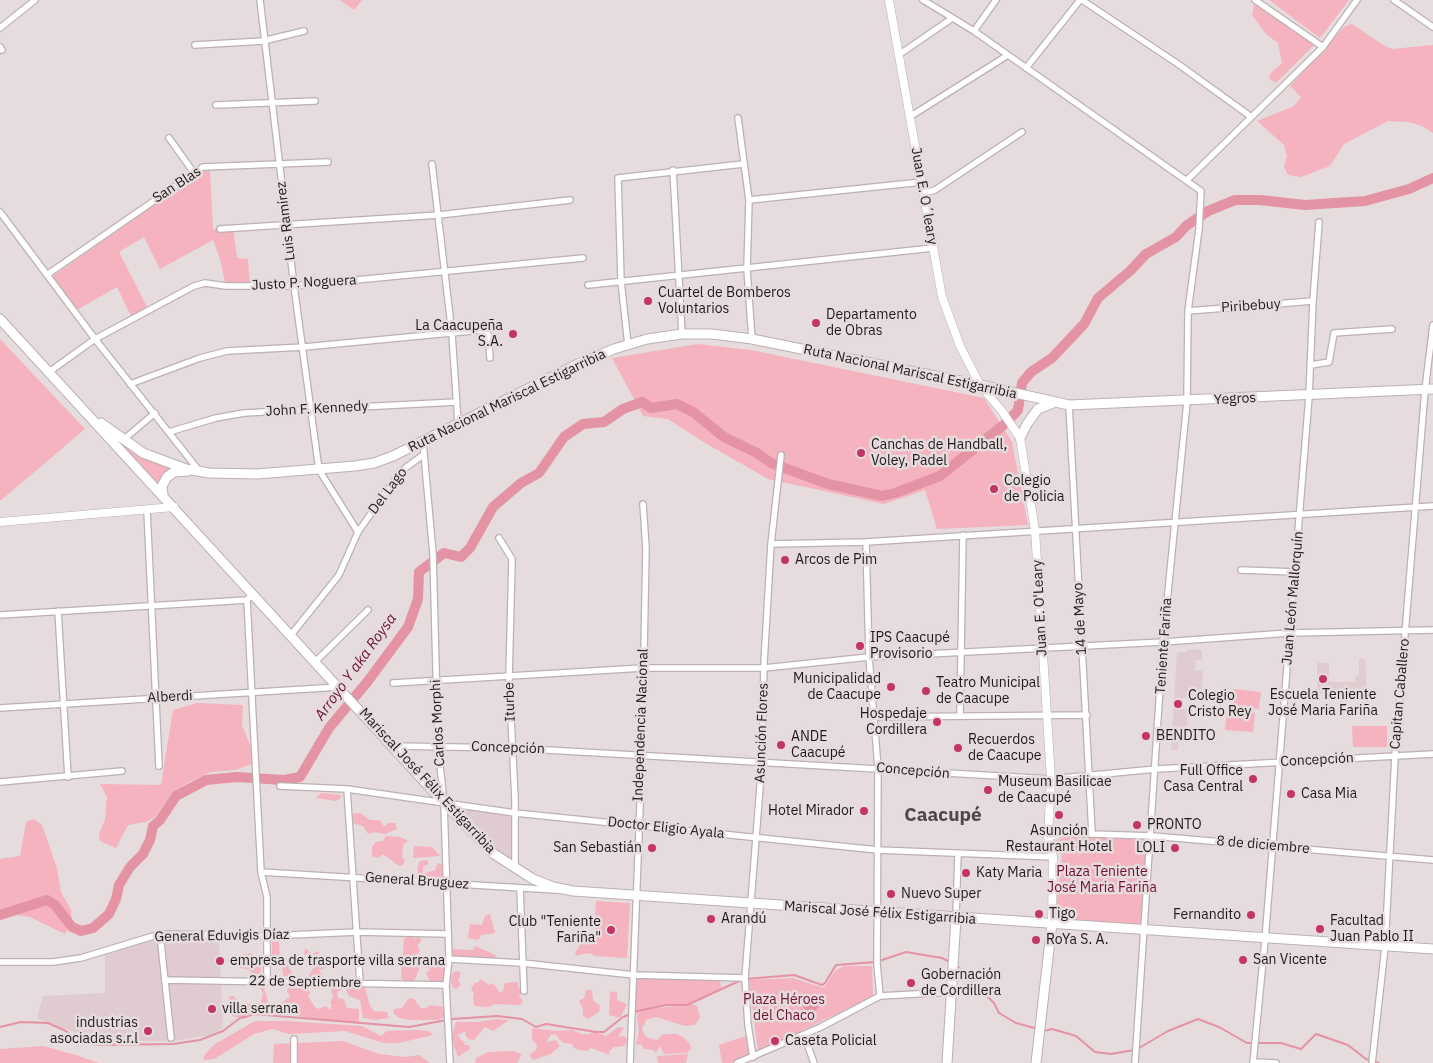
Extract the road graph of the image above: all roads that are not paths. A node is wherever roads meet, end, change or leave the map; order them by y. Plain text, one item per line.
1 (35, 0) edge
2 (260, 0) edge
3 (890, 0) edge
4 (923, 0) edge
5 (996, 0) edge
6 (1081, 0) edge
7 (1255, 0) edge
8 (1357, 0) edge
9 (1394, 0) edge
10 (951, 19) junction
11 (1433, 27) edge
12 (0, 28) edge
13 (304, 31) dead end
14 (974, 31) junction
15 (263, 41) junction
16 (195, 45) dead end
17 (1323, 47) junction
18 (900, 54) junction
19 (1008, 54) junction
20 (1026, 68) junction
21 (315, 101) dead end
22 (272, 103) junction
23 (216, 105) dead end
24 (911, 116) junction
25 (1250, 116) junction
26 (738, 118) dead end
27 (1022, 132) dead end
28 (169, 138) dead end
29 (328, 162) dead end
30 (279, 164) junction
31 (432, 164) dead end
32 (743, 164) junction
33 (673, 170) junction
34 (194, 173) junction
35 (1187, 180) junction
36 (922, 182) junction
37 (925, 193) junction
38 (570, 200) dead end
39 (749, 200) junction
40 (0, 212) edge
41 (439, 215) junction
42 (1319, 222) dead end
43 (286, 224) junction
44 (220, 229) dead end
45 (933, 248) junction
46 (583, 258) dead end
47 (747, 269) junction
48 (445, 272) junction
49 (48, 274) junction
50 (678, 277) junction
51 (620, 281) junction
52 (588, 285) dead end
53 (294, 286) junction
54 (1313, 301) junction
55 (1188, 311) junction
56 (0, 319) edge
57 (1433, 325) edge
58 (1392, 329) dead end
59 (452, 334) junction
60 (682, 334) junction
61 (94, 339) junction
62 (752, 339) junction
63 (628, 345) junction
64 (304, 347) junction
65 (490, 358) dead end
66 (1310, 365) junction
67 (49, 372) junction
68 (130, 384) junction
69 (980, 385) junction
70 (1429, 390) edge
71 (1309, 396) junction
72 (1038, 399) joint
73 (456, 402) junction
74 (1187, 402) junction
75 (1054, 403) junction
76 (80, 405) junction
77 (1069, 405) junction
78 (311, 410) junction
79 (155, 413) junction
80 (458, 423) junction
81 (170, 432) junction
82 (1020, 438) junction
83 (123, 440) junction
84 (422, 442) junction
85 (423, 455) junction
86 (781, 455) dead end
87 (319, 470) junction
88 (196, 471) junction
89 (163, 495) junction
90 (643, 504) dead end
91 (1416, 506) junction
92 (1433, 506) edge
93 (174, 507) junction
94 (147, 510) junction
95 (1300, 514) junction
96 (0, 522) edge
97 (1174, 522) junction
98 (1076, 528) junction
99 (1035, 530) junction
100 (358, 532) junction
101 (963, 535) junction
102 (499, 538) dead end
103 (866, 542) junction
104 (771, 544) junction
105 (1241, 570) dead end
106 (1295, 572) junction
107 (250, 597) junction
108 (152, 606) junction
109 (368, 610) dead end
110 (58, 611) junction
111 (0, 615) edge
112 (1433, 630) edge
113 (1405, 631) junction
114 (1289, 633) junction
115 (291, 635) junction
116 (1164, 642) junction
117 (1081, 645) junction
118 (1042, 648) junction
119 (959, 652) junction
120 (869, 657) junction
121 (316, 661) junction
122 (643, 668) junction
123 (764, 668) junction
124 (509, 678) junction
125 (436, 682) junction
126 (392, 683) dead end
127 (343, 690) junction
128 (252, 692) junction
129 (155, 697) junction
130 (64, 704) junction
131 (0, 708) edge
132 (960, 715) junction
133 (1087, 715) junction
134 (1047, 716) junction
135 (874, 717) junction
136 (392, 746) junction
137 (438, 746) junction
138 (512, 748) junction
139 (1433, 754) edge
140 (642, 755) junction
141 (1394, 756) junction
142 (762, 761) junction
143 (1279, 762) junction
144 (159, 766) dead end
145 (878, 768) junction
146 (1156, 769) junction
147 (122, 771) dead end
148 (1089, 776) junction
149 (68, 777) junction
150 (1051, 779) junction
151 (0, 782) edge
152 (280, 786) dead end
153 (347, 788) junction
154 (444, 803) junction
155 (515, 813) junction
156 (638, 825) junction
157 (1061, 833) joint
158 (1092, 833) junction
159 (1152, 836) junction
160 (1048, 837) junction
161 (756, 838) junction
162 (1273, 846) junction
163 (878, 850) junction
164 (958, 853) junction
165 (1389, 856) junction
166 (1053, 857) junction
167 (1433, 860) edge
168 (515, 869) junction
169 (261, 872) junction
170 (353, 877) junction
171 (447, 883) junction
172 (520, 888) junction
173 (573, 891) junction
174 (636, 896) junction
175 (751, 903) junction
176 (878, 913) junction
177 (956, 918) junction
178 (1052, 924) junction
179 (1145, 931) junction
180 (357, 932) junction
181 (160, 934) junction
182 (448, 934) junction
183 (267, 936) junction
184 (1265, 940) junction
185 (1385, 947) junction
186 (1433, 949) edge
187 (449, 959) junction
188 (0, 962) edge
189 (522, 963) junction
190 (634, 975) junction
191 (745, 979) junction
192 (165, 980) junction
193 (267, 982) junction
194 (360, 983) junction
195 (446, 985) junction
196 (951, 987) junction
197 (524, 991) dead end
198 (880, 996) junction
199 (804, 1034) junction
200 (170, 1038) dead end
201 (294, 1038) dead end
202 (753, 1057) junction
203 (1135, 1060) edge
204 (294, 1063) edge
205 (450, 1063) edge
206 (630, 1063) edge
207 (737, 1063) edge
208 (814, 1063) edge
209 (947, 1063) edge
210 (1036, 1063) edge
211 (1253, 1063) edge
212 (1276, 1063) edge
213 (1372, 1063) edge

1 - 12 street
2 - 15 street, Luis Ramírez
3 - 18 street, Juan E. O´leary
4 - 10 street
5 - 14 street
6 - 20 street
6 - 25 street
7 - 17 street
8 - 17 street
9 - 11 street
10 - 14 street
10 - 18 street
13 - 15 street
14 - 19 street
15 - 16 street
15 - 22 street, Luis Ramírez
17 - 25 street
18 - 24 street, Juan E. O´leary
19 - 20 street
19 - 24 street
20 - 35 street
21 - 22 street
22 - 23 street
22 - 30 street, Luis Ramírez
24 - 36 street, Juan E. O´leary
25 - 35 street
26 - 32 street
27 - 37 street
28 - 34 street
29 - 30 street, San Blas
30 - 34 street, San Blas
30 - 43 street, Luis Ramírez
31 - 41 street
32 - 33 street
32 - 39 street
33 - 50 street
33 - 51 street
34 - 49 street, San Blas
35 - 55 street, Teniente Fariña
36 - 37 street, Juan E. O´leary
36 - 39 street
37 - 45 street, Juan E. O´leary
38 - 41 street
39 - 47 street
40 - 49 street
41 - 43 street
41 - 48 street
42 - 54 street, Juan León Mallorquín
43 - 44 street
43 - 53 street, Luis Ramírez
45 - 47 street
45 - 69 street, Juan E. O´leary
46 - 48 street, Justo P. Noguera
47 - 50 street
47 - 62 street
48 - 53 street, Justo P. Noguera
48 - 59 street
49 - 61 street
50 - 51 street
50 - 60 street
51 - 52 street
51 - 63 street
53 - 61 street, Justo P. Noguera
53 - 64 street, Luis Ramírez
54 - 55 street, Piribebuy
54 - 66 street, Juan León Mallorquín
55 - 74 street, Teniente Fariña
56 - 67 main road, Ruta Nacional Mariscal Estigarribia
57 - 70 street, Capitan Caballero
58 - 66 street
59 - 64 street
59 - 65 street
59 - 73 street
60 - 62 main road, Ruta Nacional Mariscal Estigarribia
60 - 63 main road, Ruta Nacional Mariscal Estigarribia
61 - 67 street, Justo P. Noguera
61 - 68 street
62 - 69 main road, Ruta Nacional Mariscal Estigarribia
63 - 80 main road, Ruta Nacional Mariscal Estigarribia
64 - 68 street
64 - 78 street, Luis Ramírez
66 - 71 street, Juan León Mallorquín
67 - 76 main road, Ruta Nacional Mariscal Estigarribia
68 - 79 street
69 - 72 main road, Ruta Nacional Mariscal Estigarribia
69 - 82 street, Juan E. O'Leary
70 - 71 main road, Yegros
70 - 91 street, Capitan Caballero
71 - 74 main road, Yegros
71 - 95 street, Juan León Mallorquín
72 - 75 main road, Yegros
73 - 78 street, John F. Kennedy
73 - 80 street
74 - 77 main road, Yegros
74 - 97 street, Teniente Fariña
75 - 77 main road, Yegros
75 - 82 main road
76 - 83 main road, Ruta Nacional Mariscal Estigarribia
76 - 89 main road, Ruta Nacional Mariscal Estigarribia
77 - 98 street, 14 de Mayo
78 - 81 street, John F. Kennedy
78 - 87 street, Luis Ramírez
79 - 81 street
79 - 83 street
80 - 84 main road, Ruta Nacional Mariscal Estigarribia
81 - 88 street
82 - 99 street, Juan E. O'Leary
83 - 88 main road, Ruta Nacional Mariscal Estigarribia
84 - 85 street, Carlos Morphi
84 - 87 main road, Ruta Nacional Mariscal Estigarribia
85 - 100 street, Del Lago
85 - 125 street, Carlos Morphi
86 - 104 street, Asunción Flores
87 - 88 main road, Ruta Nacional Mariscal Estigarribia
87 - 100 street
88 - 89 main road
89 - 93 main road, Mariscal José Félix Estigarribia
90 - 122 street, Independencia Nacional
91 - 92 street
91 - 95 street
91 - 113 street, Capitan Caballero
93 - 94 street
93 - 107 main road, Mariscal José Félix Estigarribia
94 - 96 street
94 - 108 street
95 - 97 street
95 - 106 street, Juan León Mallorquín
97 - 98 street
97 - 116 street, Teniente Fariña
98 - 99 street
98 - 117 street, 14 de Mayo
99 - 101 street
99 - 118 street, Juan E. O'Leary
100 - 115 street, Del Lago
101 - 103 street
101 - 119 street
102 - 124 street, Iturbe
103 - 104 street
103 - 120 street
104 - 123 street, Asunción Flores
105 - 106 street
106 - 114 street, Juan León Mallorquín
107 - 108 street
107 - 115 main road, Mariscal José Félix Estigarribia
107 - 128 street
108 - 110 street
108 - 129 street
109 - 121 street
110 - 111 street
110 - 130 street
112 - 113 street
113 - 114 street
113 - 141 street, Capitan Caballero
114 - 116 street
114 - 143 street, Juan León Mallorquín
115 - 121 main road, Mariscal José Félix Estigarribia
116 - 117 street
116 - 146 street, Teniente Fariña
117 - 118 street
117 - 133 street, 14 de Mayo
118 - 119 street
118 - 134 street, Juan E. O'Leary
119 - 120 street
119 - 132 street
120 - 123 street
120 - 135 street
121 - 127 main road, Mariscal José Félix Estigarribia
122 - 123 street
122 - 124 street
122 - 140 street, Independencia Nacional
123 - 142 street, Asunción Flores
124 - 125 street
124 - 138 street, Iturbe
125 - 126 street
125 - 137 street, Carlos Morphi
127 - 128 street, Alberdi
127 - 136 main road, Mariscal José Félix Estigarribia
128 - 129 street, Alberdi
128 - 169 street
129 - 130 street, Alberdi
129 - 144 street
130 - 131 street, Alberdi
130 - 149 street
132 - 134 street
132 - 135 street
133 - 134 street
133 - 148 street, 14 de Mayo
134 - 150 street, Juan E. O'Leary
135 - 145 street
136 - 137 street, Concepción
136 - 154 main road, Mariscal José Félix Estigarribia
137 - 138 street, Concepción
137 - 154 street, Carlos Morphi
138 - 140 street, Concepción
138 - 155 street, Iturbe
139 - 141 street, Concepción
140 - 142 street, Concepción
140 - 156 street, Independencia Nacional
141 - 143 street, Concepción
141 - 165 street, Capitan Caballero
142 - 145 street, Concepción
142 - 161 street, Asunción Flores
143 - 146 street, Concepción
143 - 162 street, Juan León Mallorquín
145 - 150 street, Concepción
145 - 163 street
146 - 148 street, Concepción
146 - 159 street, Teniente Fariña
147 - 149 street
148 - 150 street, Concepción
148 - 158 street, 14 de Mayo
149 - 151 street
150 - 160 street, Juan E. O'Leary
152 - 153 street, Doctor Eligio Ayala
153 - 154 street, Doctor Eligio Ayala
153 - 170 street
154 - 155 street, Doctor Eligio Ayala
154 - 168 main road, Mariscal José Félix Estigarribia
154 - 171 street, Carlos Morphi
155 - 156 street, Doctor Eligio Ayala
155 - 168 street, Iturbe
156 - 161 street, Doctor Eligio Ayala
156 - 174 street, Independencia Nacional
157 - 158 street
157 - 160 street
158 - 159 street, 8 de diciembre
159 - 162 street, 8 de diciembre
159 - 179 street, Teniente Fariña
160 - 166 street, Juan E. O'Leary
161 - 163 street, Doctor Eligio Ayala
161 - 175 street, Asunción Flores
162 - 165 street, 8 de diciembre
162 - 184 street, Juan León Mallorquín
163 - 164 street, Doctor Eligio Ayala
163 - 176 street
164 - 166 street, Doctor Eligio Ayala
164 - 177 street
165 - 167 street, 8 de diciembre
165 - 185 street, Capitan Caballero
166 - 178 street, Juan E. O'Leary
168 - 173 main road, Mariscal José Félix Estigarribia
169 - 170 street, General Bruguez
169 - 183 street
170 - 171 street, General Bruguez
170 - 180 street
171 - 172 street, General Bruguez
171 - 182 street, Carlos Morphi
172 - 173 street, General Bruguez
172 - 189 street
173 - 174 main road, Mariscal José Félix Estigarribia
174 - 175 main road, Mariscal José Félix Estigarribia
174 - 190 street, Independencia Nacional
175 - 176 main road, Mariscal José Félix Estigarribia
175 - 191 street, Asunción Flores
176 - 177 main road, Mariscal José Félix Estigarribia
176 - 198 street
177 - 178 main road, Mariscal José Félix Estigarribia
177 - 196 main road
178 - 179 main road, Mariscal José Félix Estigarribia
178 - 210 main road, Juan E. O'Leary
179 - 184 main road, Mariscal José Félix Estigarribia
179 - 203 street, Teniente Fariña
180 - 182 street, General Eduvigis Díaz
180 - 183 street, General Eduvigis Díaz
180 - 194 street
181 - 183 street, General Eduvigis Díaz
181 - 188 street, General Eduvigis Díaz
181 - 192 street
182 - 187 street, Carlos Morphi
183 - 193 street
184 - 185 main road, Mariscal José Félix Estigarribia
184 - 211 street, Juan León Mallorquín
185 - 186 main road, Mariscal José Félix Estigarribia
185 - 213 street, Capitan Caballero
187 - 189 street
187 - 195 street, Carlos Morphi
189 - 190 street
189 - 197 street
190 - 191 street
190 - 206 street, Independencia Nacional
191 - 202 street, Asunción Flores
192 - 193 street, 22 de Septiembre
192 - 200 street
193 - 194 street, 22 de Septiembre
194 - 195 street, 22 de Septiembre
195 - 205 street, Carlos Morphi
196 - 198 street
196 - 209 main road
198 - 199 street
199 - 202 street
199 - 208 street
201 - 204 street
202 - 207 street
211 - 212 street

